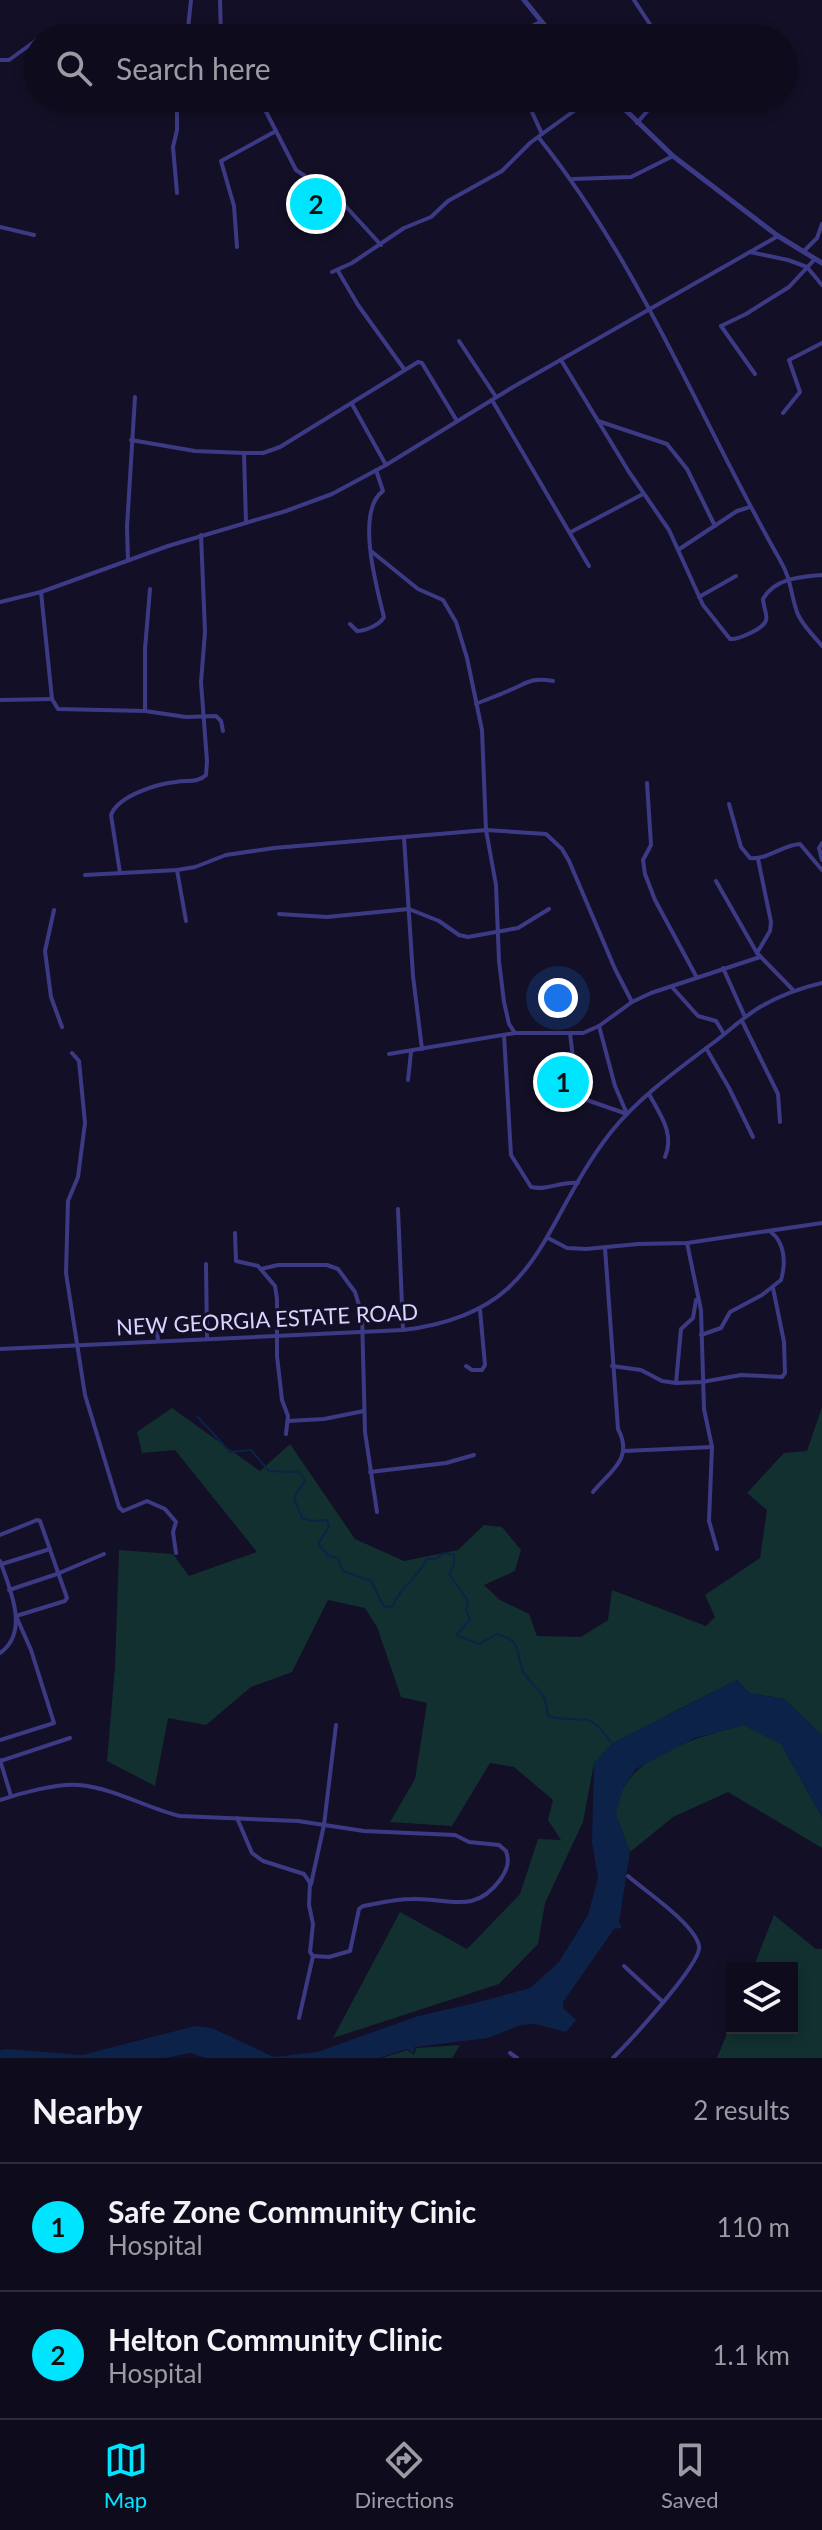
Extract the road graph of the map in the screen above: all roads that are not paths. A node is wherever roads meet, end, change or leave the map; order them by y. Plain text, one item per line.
1 (191, 0) edge
2 (220, 0) edge
3 (524, 0) edge
4 (634, 0) edge
5 (540, 22) joint
6 (188, 24) edge
7 (221, 24) edge
8 (536, 24) edge
9 (650, 24) edge
10 (24, 49) edge
11 (0, 60) edge
12 (177, 112) edge
13 (266, 112) edge
14 (532, 112) edge
15 (573, 112) edge
16 (626, 112) edge
17 (646, 112) edge
18 (637, 123) junction
19 (276, 131) junction
20 (541, 136) junction
21 (673, 156) junction
22 (571, 179) junction
23 (177, 193) dead end
24 (822, 224) edge
25 (0, 227) edge
26 (34, 235) dead end
27 (778, 236) junction
28 (381, 245) junction
29 (237, 247) dead end
30 (803, 251) junction
31 (750, 252) junction
32 (815, 259) junction
33 (822, 263) edge
34 (807, 267) junction
35 (822, 285) edge
36 (649, 309) junction
37 (459, 341) dead end
38 (822, 343) edge
39 (561, 360) junction
40 (404, 369) junction
41 (755, 374) dead end
42 (135, 397) dead end
43 (494, 398) junction
44 (352, 403) junction
45 (783, 413) dead end
46 (457, 421) junction
47 (598, 421) junction
48 (131, 440) junction
49 (244, 453) junction
50 (386, 465) junction
51 (376, 470) junction
52 (644, 493) junction
53 (750, 507) junction
54 (246, 523) junction
55 (715, 526) junction
56 (571, 532) junction
57 (201, 535) junction
58 (678, 550) junction
59 (371, 551) junction
60 (128, 560) junction
61 (589, 566) dead end
62 (822, 575) edge
63 (736, 576) dead end
64 (791, 578) junction
65 (150, 589) dead end
66 (41, 592) junction
67 (699, 597) junction
68 (0, 602) edge
69 (350, 624) dead end
70 (822, 646) edge
71 (553, 681) dead end
72 (52, 699) junction
73 (0, 700) edge
74 (476, 704) junction
75 (145, 711) junction
76 (202, 717) junction
77 (223, 731) dead end
78 (647, 783) dead end
79 (729, 804) dead end
80 (486, 830) junction
81 (404, 837) junction
82 (822, 843) edge
83 (758, 859) junction
84 (821, 864) edge
85 (177, 870) junction
86 (120, 873) junction
87 (85, 875) dead end
88 (716, 881) dead end
89 (409, 909) junction
90 (549, 909) dead end
91 (54, 910) dead end
92 (279, 914) dead end
93 (186, 921) dead end
94 (497, 933) junction
95 (759, 955) junction
96 (723, 968) junction
97 (696, 976) junction
98 (822, 983) edge
99 (672, 987) junction
100 (794, 991) junction
101 (632, 1002) junction
102 (744, 1019) junction
103 (599, 1026) junction
104 (62, 1027) dead end
105 (515, 1033) junction
106 (570, 1033) junction
107 (724, 1034) junction
108 (504, 1035) junction
109 (706, 1048) junction
110 (422, 1049) junction
111 (411, 1052) junction
112 (72, 1053) dead end
113 (389, 1054) dead end
114 (408, 1080) dead end
115 (649, 1094) junction
116 (627, 1114) junction
117 (780, 1122) dead end
118 (753, 1137) dead end
119 (665, 1157) dead end
120 (578, 1183) junction
121 (398, 1209) dead end
122 (822, 1223) edge
123 (771, 1232) junction
124 (235, 1233) dead end
125 (548, 1238) junction
126 (687, 1243) junction
127 (605, 1247) junction
128 (206, 1264) dead end
129 (261, 1269) junction
130 (773, 1288) junction
131 (697, 1294) junction
132 (480, 1310) junction
133 (157, 1330) dead end
134 (403, 1330) junction
135 (363, 1333) junction
136 (701, 1335) junction
137 (277, 1336) junction
138 (207, 1339) junction
139 (158, 1341) junction
140 (77, 1346) junction
141 (0, 1349) edge
142 (466, 1366) dead end
143 (612, 1366) junction
144 (702, 1382) junction
145 (676, 1383) junction
146 (364, 1411) junction
147 (288, 1421) junction
148 (286, 1434) dead end
149 (712, 1447) junction
150 (624, 1451) junction
151 (474, 1455) dead end
152 (370, 1472) junction
153 (593, 1492) dead end
154 (377, 1512) dead end
155 (0, 1535) edge
156 (50, 1549) junction
157 (717, 1549) dead end
158 (176, 1553) dead end
159 (104, 1554) dead end
160 (0, 1563) edge
161 (57, 1574) junction
162 (9, 1590) junction
163 (16, 1616) junction
164 (0, 1653) edge
165 (336, 1725) dead end
166 (70, 1738) dead end
167 (0, 1740) edge
168 (0, 1760) edge
169 (11, 1796) junction
170 (0, 1800) edge
171 (237, 1818) junction
172 (324, 1825) junction
173 (628, 1876) dead end
174 (311, 1886) junction
175 (313, 1956) junction
176 (624, 1966) dead end
177 (663, 2002) junction
178 (299, 2018) dead end
179 (510, 2053) dead end
180 (517, 2058) edge
181 (613, 2058) edge

1 - 6 street
2 - 7 street
3 - 5 street
4 - 9 street
5 - 8 street
10 - 11 street
12 - 23 street
13 - 19 street
14 - 20 street
15 - 20 street
16 - 18 street
17 - 18 street
18 - 21 street
19 - 28 street
19 - 29 street
20 - 22 street
20 - 28 street
21 - 22 street
21 - 27 street
22 - 36 street
24 - 30 street
25 - 26 street
27 - 30 street
27 - 31 street
28 - 40 street
30 - 32 street
31 - 34 street
31 - 36 street
32 - 33 street
32 - 34 street
34 - 35 street
34 - 41 street
36 - 39 street
36 - 53 street
37 - 43 street
38 - 45 street
39 - 43 street
39 - 47 street
40 - 44 street
40 - 46 street
42 - 48 street
43 - 46 street
43 - 56 street
44 - 49 street
44 - 50 street
46 - 50 street
47 - 52 street
47 - 55 street
48 - 49 street
48 - 60 street
49 - 54 street
50 - 51 street
51 - 54 street
51 - 59 street
52 - 56 street
52 - 58 street
53 - 55 street
53 - 64 street
54 - 57 street
55 - 58 street
56 - 61 street
57 - 60 street
57 - 76 street
58 - 67 street
59 - 69 street
59 - 74 street
60 - 66 street
62 - 64 street
63 - 67 street
64 - 67 street
64 - 70 street
65 - 75 street
66 - 68 street
66 - 72 street
71 - 74 street
72 - 73 street
72 - 75 street
74 - 80 street
75 - 76 street
76 - 77 street
76 - 86 street
78 - 97 street
79 - 83 street
80 - 81 street
80 - 94 street
80 - 101 street
81 - 85 street
81 - 89 street
82 - 84 street
83 - 84 street
83 - 95 street
85 - 86 street
85 - 93 street
86 - 87 street
88 - 95 street
89 - 92 street
89 - 94 street
89 - 110 street
90 - 94 street
91 - 104 street
94 - 105 street
95 - 96 street
95 - 100 street
96 - 97 street
96 - 102 street
97 - 99 street
98 - 100 street, NEW GEORGIA ESTATE ROAD
99 - 101 street
99 - 107 street
100 - 102 street, NEW GEORGIA ESTATE ROAD
101 - 103 street
102 - 107 street, NEW GEORGIA ESTATE ROAD
102 - 117 street
103 - 106 street
103 - 116 street
105 - 106 street
105 - 108 street
106 - 116 street
107 - 109 street, NEW GEORGIA ESTATE ROAD
108 - 110 street
108 - 120 street
109 - 115 street, NEW GEORGIA ESTATE ROAD
109 - 118 street
110 - 111 street
111 - 113 street
111 - 114 street
112 - 140 street
115 - 116 street, NEW GEORGIA ESTATE ROAD
115 - 119 street
116 - 120 street, NEW GEORGIA ESTATE ROAD
120 - 125 street, NEW GEORGIA ESTATE ROAD
121 - 134 street
122 - 123 street
123 - 126 street
123 - 130 street
124 - 129 street
125 - 127 street
125 - 132 street, NEW GEORGIA ESTATE ROAD
126 - 127 street
126 - 131 street
127 - 143 street
128 - 138 street
129 - 135 street
129 - 137 street
130 - 136 street
130 - 144 street
131 - 136 street
131 - 145 street
132 - 134 street, NEW GEORGIA ESTATE ROAD
132 - 142 street
133 - 139 street
134 - 135 street, NEW GEORGIA ESTATE ROAD
135 - 137 street, NEW GEORGIA ESTATE ROAD
135 - 146 street
136 - 144 street
137 - 138 street, NEW GEORGIA ESTATE ROAD
137 - 147 street
138 - 139 street, NEW GEORGIA ESTATE ROAD
139 - 140 street, NEW GEORGIA ESTATE ROAD
140 - 141 street, NEW GEORGIA ESTATE ROAD
140 - 158 street
143 - 145 street
143 - 150 street
144 - 145 street
144 - 149 street
146 - 147 street
146 - 152 street
147 - 148 street
149 - 150 street
149 - 157 street
150 - 153 street
151 - 152 street
152 - 154 street
155 - 156 street
156 - 160 street
156 - 161 street
159 - 161 street
160 - 162 street
161 - 162 street
161 - 163 street
162 - 163 street
163 - 164 street
163 - 167 street
165 - 172 street
166 - 168 street
168 - 169 street
169 - 170 street
169 - 171 street
171 - 172 street
171 - 174 street
172 - 174 street
172 - 175 street
173 - 177 street
174 - 175 street
175 - 178 street
176 - 177 street
177 - 181 street
179 - 180 street

